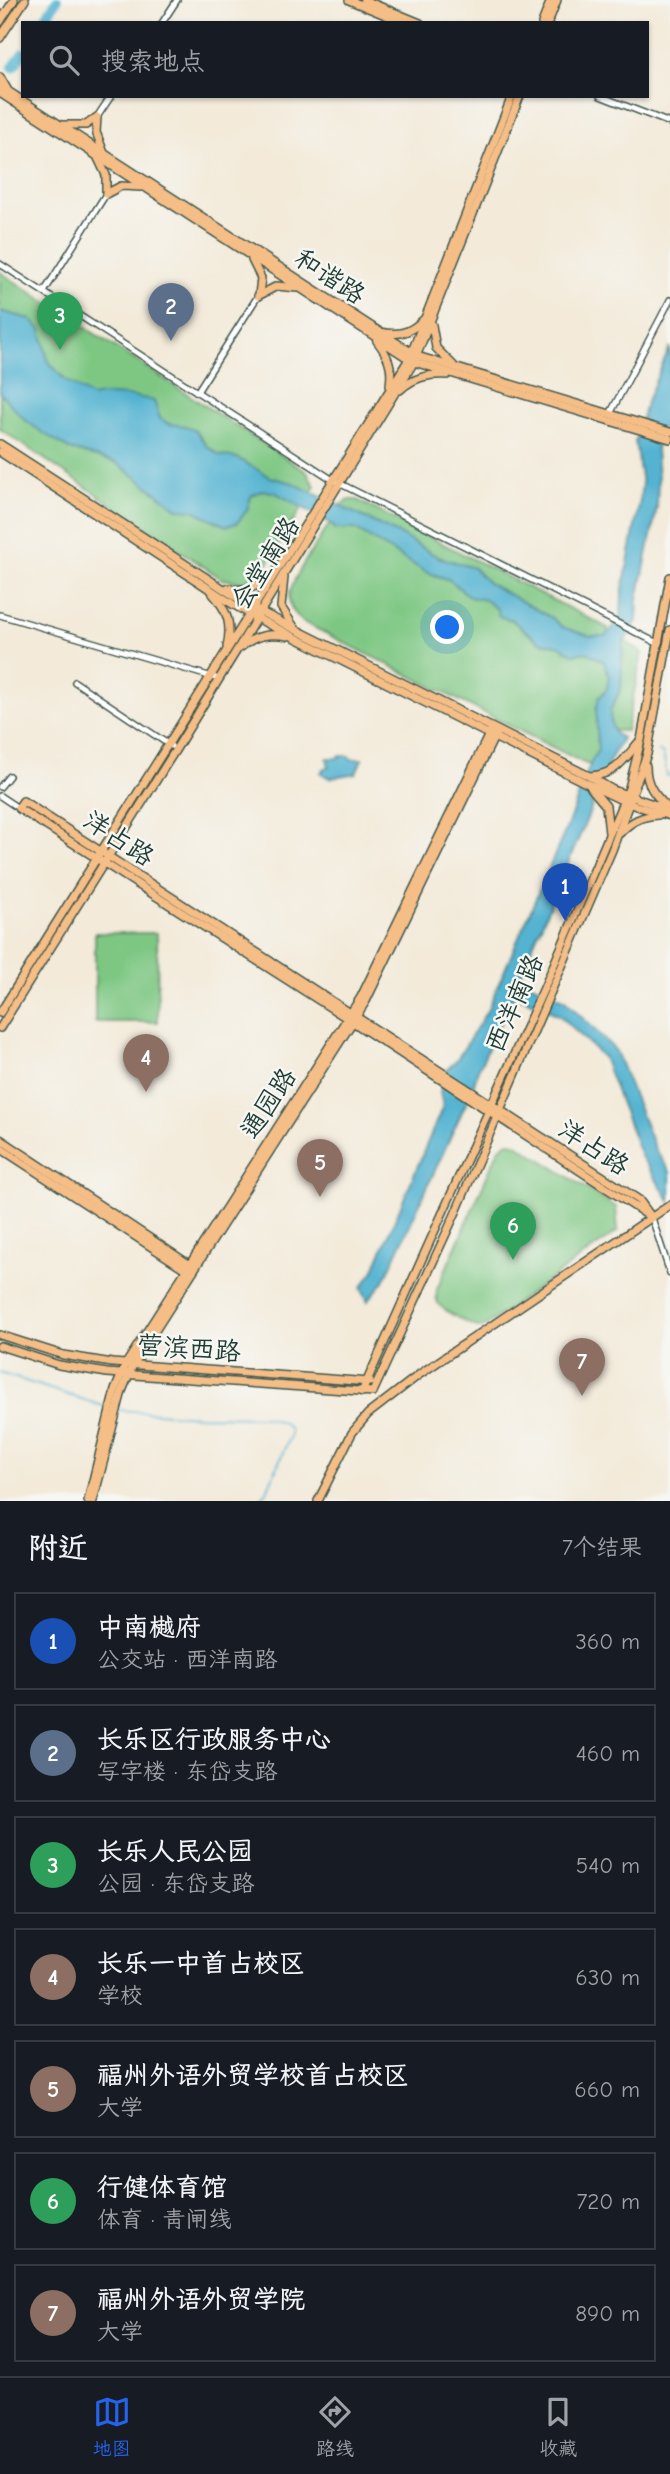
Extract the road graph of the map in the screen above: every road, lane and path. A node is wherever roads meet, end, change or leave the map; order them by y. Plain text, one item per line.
1 (14, 0) edge
2 (25, 0) edge
3 (177, 0) edge
4 (349, 0) edge
5 (364, 0) edge
6 (551, 0) edge
7 (557, 0) edge
8 (163, 21) edge
9 (400, 21) edge
10 (415, 21) edge
11 (543, 21) edge
12 (549, 21) edge
13 (0, 22) edge
14 (0, 38) edge
15 (0, 77) edge
16 (0, 86) edge
17 (4, 95) edge
18 (110, 98) edge
19 (511, 98) edge
20 (519, 98) edge
21 (605, 98) edge
22 (97, 117) junction
23 (670, 123) edge
24 (60, 125) junction
25 (101, 155) junction
26 (144, 187) junction
27 (106, 194) junction
28 (250, 256) junction
29 (0, 264) edge
30 (299, 289) junction
31 (44, 292) junction
32 (258, 296) junction
33 (670, 300) edge
34 (429, 317) junction
35 (374, 333) junction
36 (413, 357) junction
37 (463, 374) junction
38 (197, 392) junction
39 (391, 393) junction
40 (610, 414) junction
41 (638, 426) junction
42 (670, 432) edge
43 (670, 439) edge
44 (0, 444) edge
45 (0, 452) edge
46 (336, 481) junction
47 (283, 566) junction
48 (670, 577) edge
49 (213, 582) junction
50 (205, 586) junction
51 (254, 612) junction
52 (0, 615) edge
53 (670, 630) edge
54 (298, 635) junction
55 (657, 643) junction
56 (230, 654) junction
57 (215, 677) junction
58 (75, 682) dead end
59 (493, 732) junction
60 (641, 740) junction
61 (168, 744) junction
62 (176, 749) junction
63 (647, 754) junction
64 (9, 776) dead end
65 (587, 779) junction
66 (0, 787) edge
67 (0, 796) edge
68 (628, 799) junction
69 (18, 808) joint
70 (669, 812) edge
71 (613, 836) junction
72 (102, 857) junction
73 (6, 1004) edge
74 (0, 1013) edge
75 (352, 1017) junction
76 (0, 1028) edge
77 (490, 1108) junction
78 (499, 1114) junction
79 (0, 1139) edge
80 (0, 1149) edge
81 (670, 1206) edge
82 (652, 1217) junction
83 (190, 1268) junction
84 (670, 1273) edge
85 (0, 1335) edge
86 (0, 1346) edge
87 (129, 1364) junction
88 (124, 1375) junction
89 (366, 1382) junction
90 (378, 1383) junction
91 (362, 1392) junction
92 (373, 1392) joint
93 (91, 1501) edge
94 (318, 1501) edge

1 - 13 main road
2 - 14 main road
3 - 8 street
4 - 9 main road
5 - 10 main road
6 - 11 main road
7 - 12 main road
15 - 17 main road
16 - 17 main road, 和谐路
17 - 24 main road, 和谐路
17 - 25 main road, 和谐路
18 - 22 street
19 - 34 main road, 会堂南路
20 - 34 main road, 会堂南路
21 - 23 street
22 - 24 main road
22 - 25 main road
24 - 25 main road, 和谐路
25 - 26 main road, 和谐路
25 - 27 main road
25 - 35 main road, 和谐路
26 - 27 main road
26 - 28 main road, 和谐路
27 - 31 street
28 - 30 main road, 和谐路
28 - 32 main road
29 - 31 street
30 - 32 main road
30 - 35 main road, 和谐路
31 - 38 street
32 - 38 street
33 - 40 street
34 - 35 main road
34 - 36 main road, 会堂南路
34 - 37 main road
35 - 36 main road, 和谐路
35 - 39 main road
36 - 37 main road, 和谐路
36 - 39 main road, 会堂南路
37 - 39 main road
37 - 40 main road, 和谐路
37 - 41 main road, 和谐路
38 - 46 street
39 - 46 main road, 会堂南路
40 - 41 main road, 和谐路
41 - 42 main road, 和谐路
41 - 43 main road, 和谐路
44 - 49 main road
45 - 50 main road
46 - 47 main road, 会堂南路
46 - 55 street
47 - 49 main road
47 - 51 main road, 会堂南路
47 - 54 main road
48 - 55 main road, 西洋南路
49 - 51 main road
50 - 51 main road
50 - 56 main road
51 - 54 main road
51 - 56 main road, 会堂南路
52 - 57 street
53 - 63 main road, 西洋南路
54 - 56 main road
54 - 59 main road
55 - 60 main road, 西洋南路
56 - 57 main road, 会堂南路
57 - 61 main road, 会堂南路
57 - 62 main road, 会堂南路
58 - 61 street
59 - 65 main road
59 - 75 main road, 通园路
60 - 65 main road
60 - 68 main road, 西洋南路
61 - 62 street
61 - 72 main road, 会堂南路
62 - 72 main road, 会堂南路
63 - 68 main road, 西洋南路
63 - 70 main road
64 - 66 street
65 - 68 main road
65 - 71 main road
67 - 69 street
68 - 70 main road
68 - 71 main road, 西洋南路
69 - 72 main road, 洋占路
70 - 71 main road
71 - 77 main road, 西洋南路
71 - 78 main road, 西洋南路
72 - 73 main road, 会堂南路
72 - 75 main road, 洋占路
73 - 74 main road, 会堂南路
73 - 76 main road, 会堂南路
75 - 77 main road, 洋占路
75 - 83 main road, 通园路
77 - 78 main road, 洋占路
77 - 89 main road, 西洋南路
78 - 82 main road, 洋占路
78 - 90 main road, 西洋南路
79 - 83 main road
80 - 83 main road
81 - 82 main road
82 - 84 street
82 - 94 main road
83 - 87 main road, 通园路
85 - 87 main road, 营滨西路
86 - 88 main road, 营滨西路
87 - 88 main road, 通园路
87 - 89 main road, 营滨西路
88 - 91 main road, 营滨西路
88 - 93 main road, 通园路
89 - 90 main road, 营滨西路
89 - 91 main road, 西洋南路
90 - 92 main road, 西洋南路
91 - 92 main road, 营滨西路

